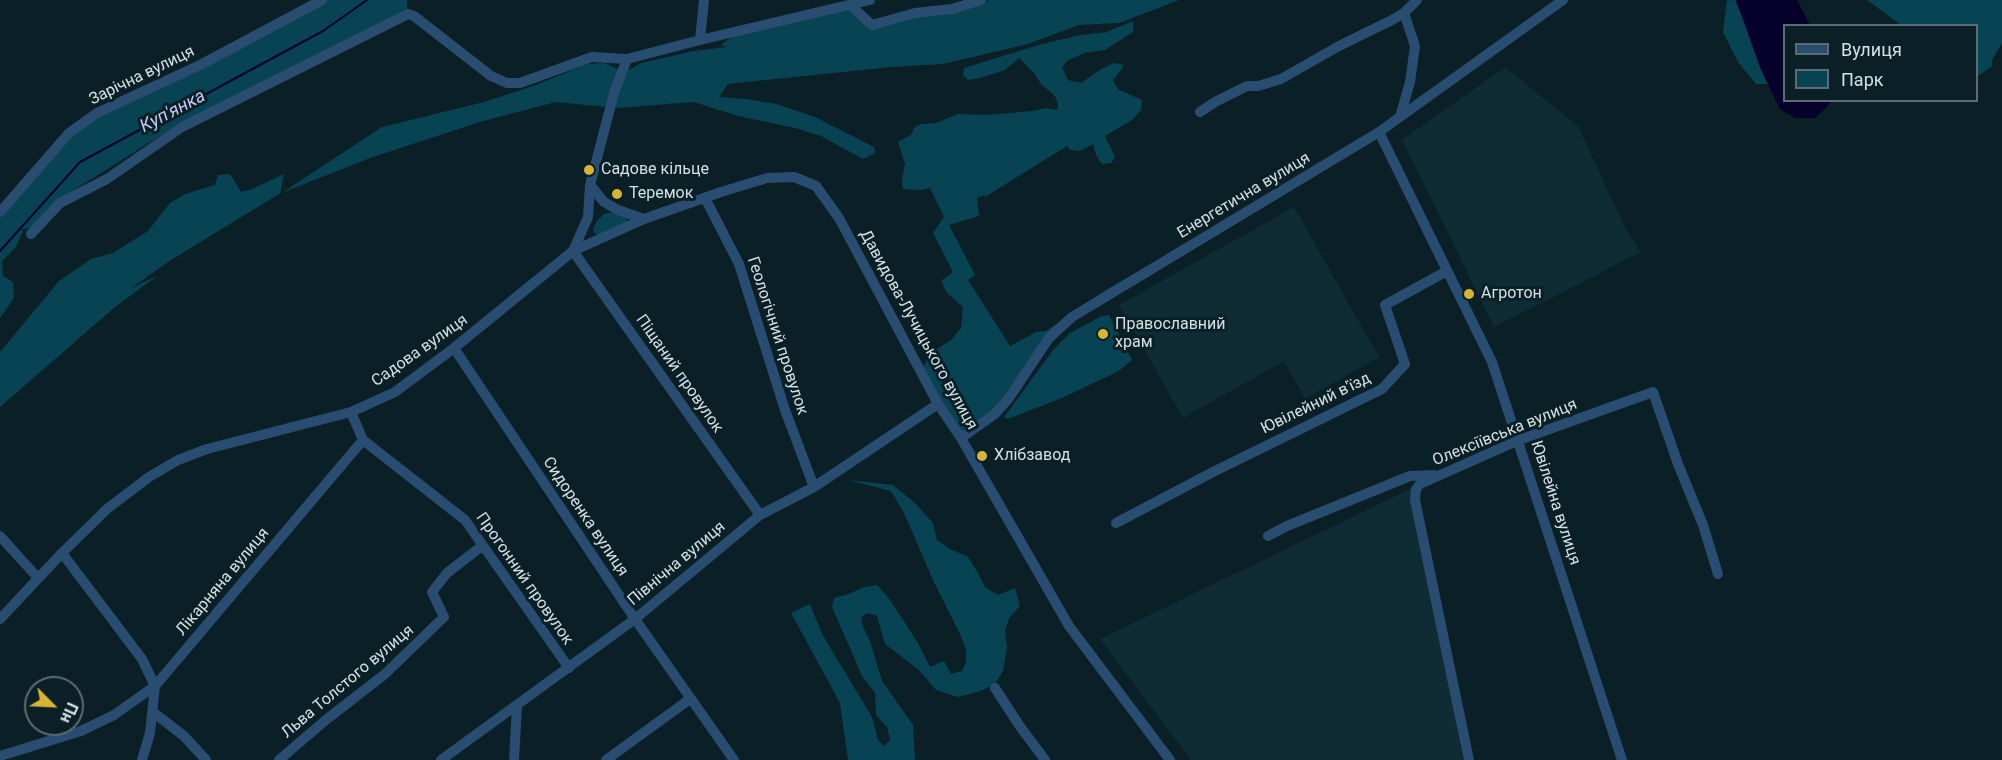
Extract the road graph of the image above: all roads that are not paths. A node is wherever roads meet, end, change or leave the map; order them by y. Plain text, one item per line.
1 (322, 0) edge
2 (704, 0) edge
3 (870, 0) edge
4 (981, 0) edge
5 (1417, 0) edge
6 (1563, 0) edge
7 (850, 5) junction
8 (1404, 13) junction
9 (700, 40) junction
10 (627, 59) junction
11 (1200, 112) dead end
12 (1400, 117) junction
13 (1379, 132) junction
14 (590, 185) junction
15 (816, 186) joint
16 (705, 198) junction
17 (0, 212) edge
18 (644, 219) junction
19 (31, 234) dead end
20 (573, 251) junction
21 (1447, 271) junction
22 (454, 348) junction
23 (938, 404) junction
24 (351, 412) junction
25 (961, 438) junction
26 (363, 440) junction
27 (1519, 440) junction
28 (1440, 475) junction
29 (814, 487) junction
30 (760, 515) junction
31 (1116, 523) dead end
32 (0, 536) edge
33 (1268, 536) dead end
34 (482, 546) junction
35 (62, 553) junction
36 (1718, 574) dead end
37 (38, 578) junction
38 (0, 619) edge
39 (635, 619) junction
40 (569, 668) junction
41 (155, 686) junction
42 (995, 688) dead end
43 (690, 699) junction
44 (517, 706) junction
45 (153, 712) junction
46 (0, 756) edge
47 (142, 760) edge
48 (206, 760) edge
49 (279, 760) edge
50 (441, 760) edge
51 (514, 760) edge
52 (606, 760) edge
53 (734, 760) edge
54 (1045, 760) edge
55 (1170, 760) edge
56 (1469, 760) edge
57 (1622, 760) edge

1 - 17 street, Зарічна вулиця
2 - 9 street
3 - 7 street
4 - 7 street
5 - 8 street
6 - 12 street, Енергетична вулиця
7 - 9 street
8 - 11 street
8 - 12 street
9 - 10 street
10 - 14 street
10 - 19 street
12 - 13 street, Енергетична вулиця
13 - 21 street, Ювілейна вулиця
13 - 25 street, Енергетична вулиця
14 - 18 street
14 - 20 street
15 - 16 street, Садова вулиця
15 - 23 street, Давидова-Лучицького вулиця
16 - 18 street, Садова вулиця
16 - 29 street, Геологічний провулок
18 - 20 street, Садова вулиця
20 - 22 street, Садова вулиця
20 - 30 street, Піщаний провулок
21 - 27 street, Ювілейна вулиця
21 - 31 street, Ювілейний в'їзд
22 - 24 street, Садова вулиця
22 - 39 street, Сидоренка вулиця
23 - 25 street, Давидова-Лучицького вулиця
23 - 29 street, Північна вулиця
24 - 26 street, Прогонний провулок
24 - 35 street, Садова вулиця
25 - 55 street, Давидова-Лучицького вулиця
26 - 34 street, Прогонний провулок
26 - 41 street, Лікарняна вулиця
27 - 28 street, Олексіївська вулиця
27 - 36 street, Олексіївська вулиця
27 - 57 street, Ювілейна вулиця
28 - 33 street
28 - 56 street, Олексіївська вулиця
29 - 30 street, Північна вулиця
30 - 39 street, Північна вулиця
32 - 37 street
34 - 40 street, Прогонний провулок
34 - 49 street, Льва Толстого вулиця
35 - 37 street, Садова вулиця
35 - 41 street
37 - 38 street, Садова вулиця
39 - 40 street, Північна вулиця
39 - 43 street, Сидоренка вулиця
40 - 44 street, Північна вулиця
41 - 45 street
41 - 46 street, Лікарняна вулиця
42 - 54 street
43 - 52 street
43 - 53 street, Сидоренка вулиця
44 - 50 street, Північна вулиця
44 - 51 street
45 - 47 street
45 - 48 street

